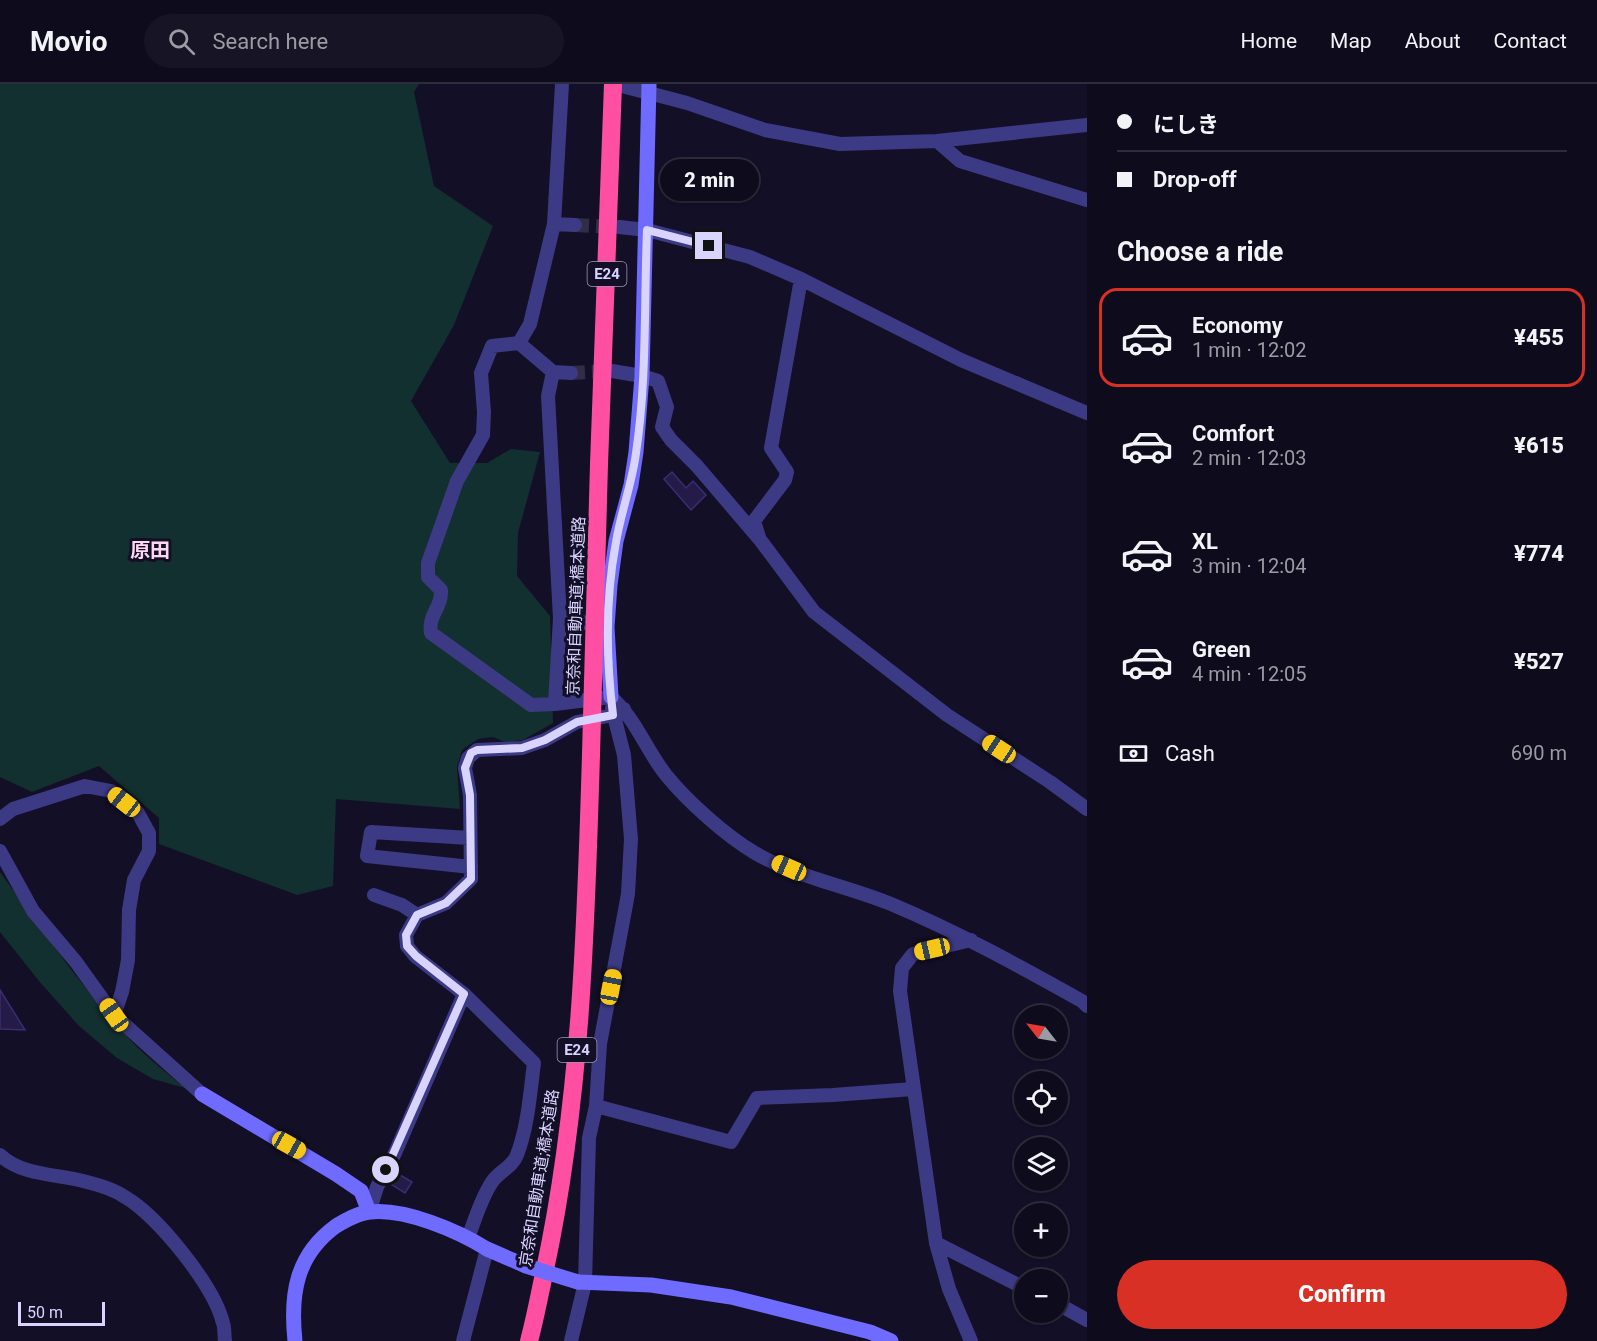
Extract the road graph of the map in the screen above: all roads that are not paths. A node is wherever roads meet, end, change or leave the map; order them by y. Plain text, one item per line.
1 (562, 84) edge
2 (618, 85) edge
3 (649, 89) edge
4 (668, 91) edge
5 (1087, 124) edge
6 (937, 141) junction
7 (1087, 200) edge
8 (554, 224) junction
9 (575, 225) tunnel mouth
10 (618, 227) tunnel mouth
11 (647, 230) junction
12 (801, 279) junction
13 (519, 342) junction
14 (612, 371) tunnel mouth
15 (554, 372) junction
16 (571, 373) tunnel mouth
17 (642, 376) junction
18 (1087, 413) edge
19 (761, 541) junction
20 (560, 618) junction
21 (608, 627) junction
22 (611, 697) junction
23 (555, 704) junction
24 (619, 712) junction
25 (1087, 809) edge
26 (0, 819) edge
27 (470, 838) junction
28 (0, 851) edge
29 (471, 867) junction
30 (374, 895) dead end
31 (417, 915) junction
32 (971, 939) junction
33 (464, 994) junction
34 (1087, 1006) edge
35 (114, 1015) junction
36 (913, 1089) junction
37 (202, 1094) joint
38 (596, 1106) junction
39 (0, 1155) edge
40 (369, 1212) junction
41 (468, 1238) junction
42 (936, 1243) junction
43 (487, 1249) junction
44 (582, 1282) junction
45 (1014, 1283) edge
46 (1068, 1310) edge
47 (1087, 1320) edge
48 (225, 1341) edge
49 (295, 1341) edge
50 (463, 1341) edge
51 (529, 1341) edge
52 (570, 1341) edge
53 (891, 1341) edge
54 (971, 1341) edge

1 - 8 street
2 - 3 street
2 - 51 highway, 京奈和自動車道;橋本道路 / E24, bridge
3 - 4 street
3 - 11 street
4 - 6 street
5 - 6 street
6 - 7 street
8 - 9 street
8 - 13 street
10 - 11 street
11 - 12 street
11 - 17 street
12 - 18 street
12 - 19 street
13 - 15 street
13 - 23 street
14 - 17 street
15 - 16 street
15 - 20 street
17 - 19 street
17 - 21 street
19 - 25 street
20 - 21 street
20 - 23 street
21 - 22 street
22 - 23 street
22 - 24 street
24 - 27 street
24 - 32 street
24 - 38 street
26 - 35 street
27 - 29 street
27 - 29 street
28 - 35 street
29 - 31 street
30 - 31 street
31 - 33 street
32 - 34 street
32 - 36 street
33 - 40 street
33 - 41 street
35 - 37 street
36 - 38 street
36 - 42 street
37 - 40 street
38 - 44 street
39 - 48 street
40 - 41 street
40 - 49 street
41 - 43 street
42 - 45 street
42 - 54 street
43 - 44 street, bridge
43 - 50 street
44 - 52 street
44 - 53 street
46 - 47 street

